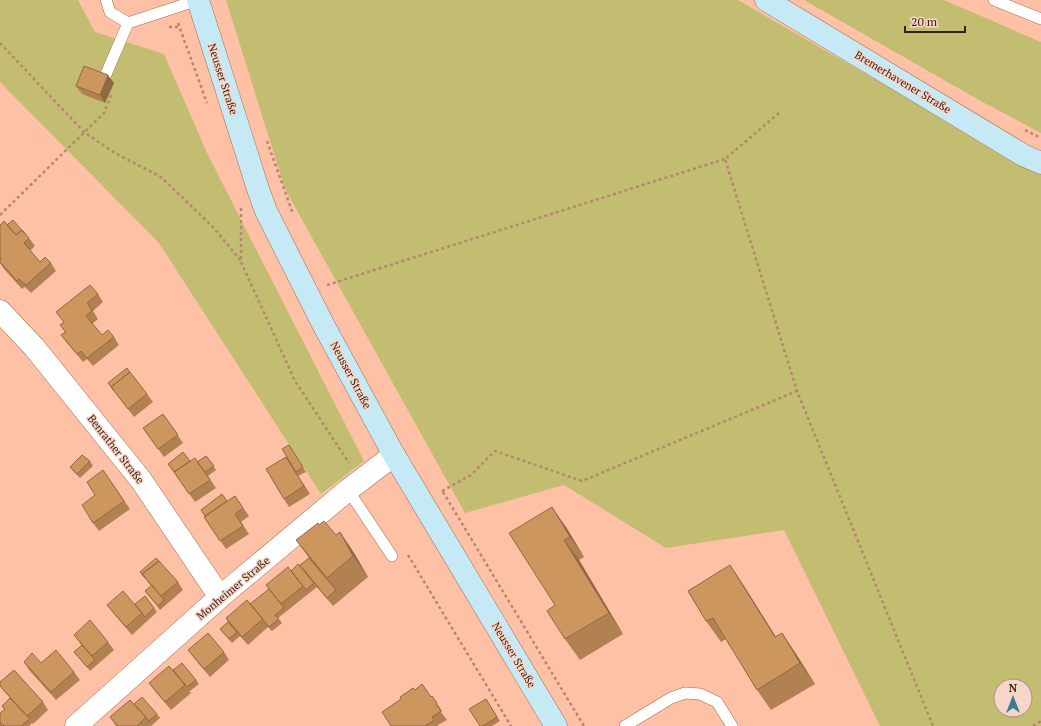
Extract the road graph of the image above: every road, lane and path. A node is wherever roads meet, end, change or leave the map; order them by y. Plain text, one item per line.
1 (106, 0) edge
2 (198, 0) edge
3 (766, 0) edge
4 (994, 0) edge
5 (173, 8) junction
6 (1041, 19) edge
7 (128, 23) junction
8 (167, 27) dead end
9 (179, 27) junction
10 (0, 43) edge
11 (104, 79) edge
12 (113, 92) dead end
13 (209, 109) dead end
14 (779, 113) dead end
15 (84, 132) junction
16 (266, 140) dead end
17 (725, 159) junction
18 (1041, 163) edge
19 (241, 207) dead end
20 (0, 215) edge
21 (296, 221) dead end
22 (241, 262) junction
23 (323, 286) dead end
24 (0, 311) edge
25 (797, 391) junction
26 (394, 455) junction
27 (438, 485) dead end
28 (355, 486) junction
29 (442, 491) junction
30 (405, 550) dead end
31 (392, 556) dead end
32 (220, 597) junction
33 (1041, 721) edge
34 (76, 726) edge
35 (511, 726) edge
36 (556, 726) edge
37 (584, 726) edge
38 (625, 726) edge
39 (732, 726) edge
40 (933, 726) edge
41 (1033, 726) edge

1 - 7 lane
2 - 5 lane
2 - 26 main road, Neusser Straße
3 - 18 main road, Bremerhavener Straße
4 - 6 lane
5 - 7 lane
5 - 9 path
7 - 11 lane
8 - 9 path
9 - 13 path
10 - 15 path
12 - 15 path
14 - 17 path
15 - 20 path
15 - 22 path
16 - 21 path
17 - 23 path
17 - 25 path
19 - 22 path
22 - 28 path
24 - 32 street, Benrather Straße
25 - 29 path
25 - 40 path
26 - 28 street, Monheimer Straße
26 - 36 main road, Neusser Straße
27 - 29 path
28 - 31 lane
28 - 32 street, Monheimer Straße
29 - 37 path
30 - 35 path
32 - 34 street, Monheimer Straße
33 - 41 path
38 - 39 lane

